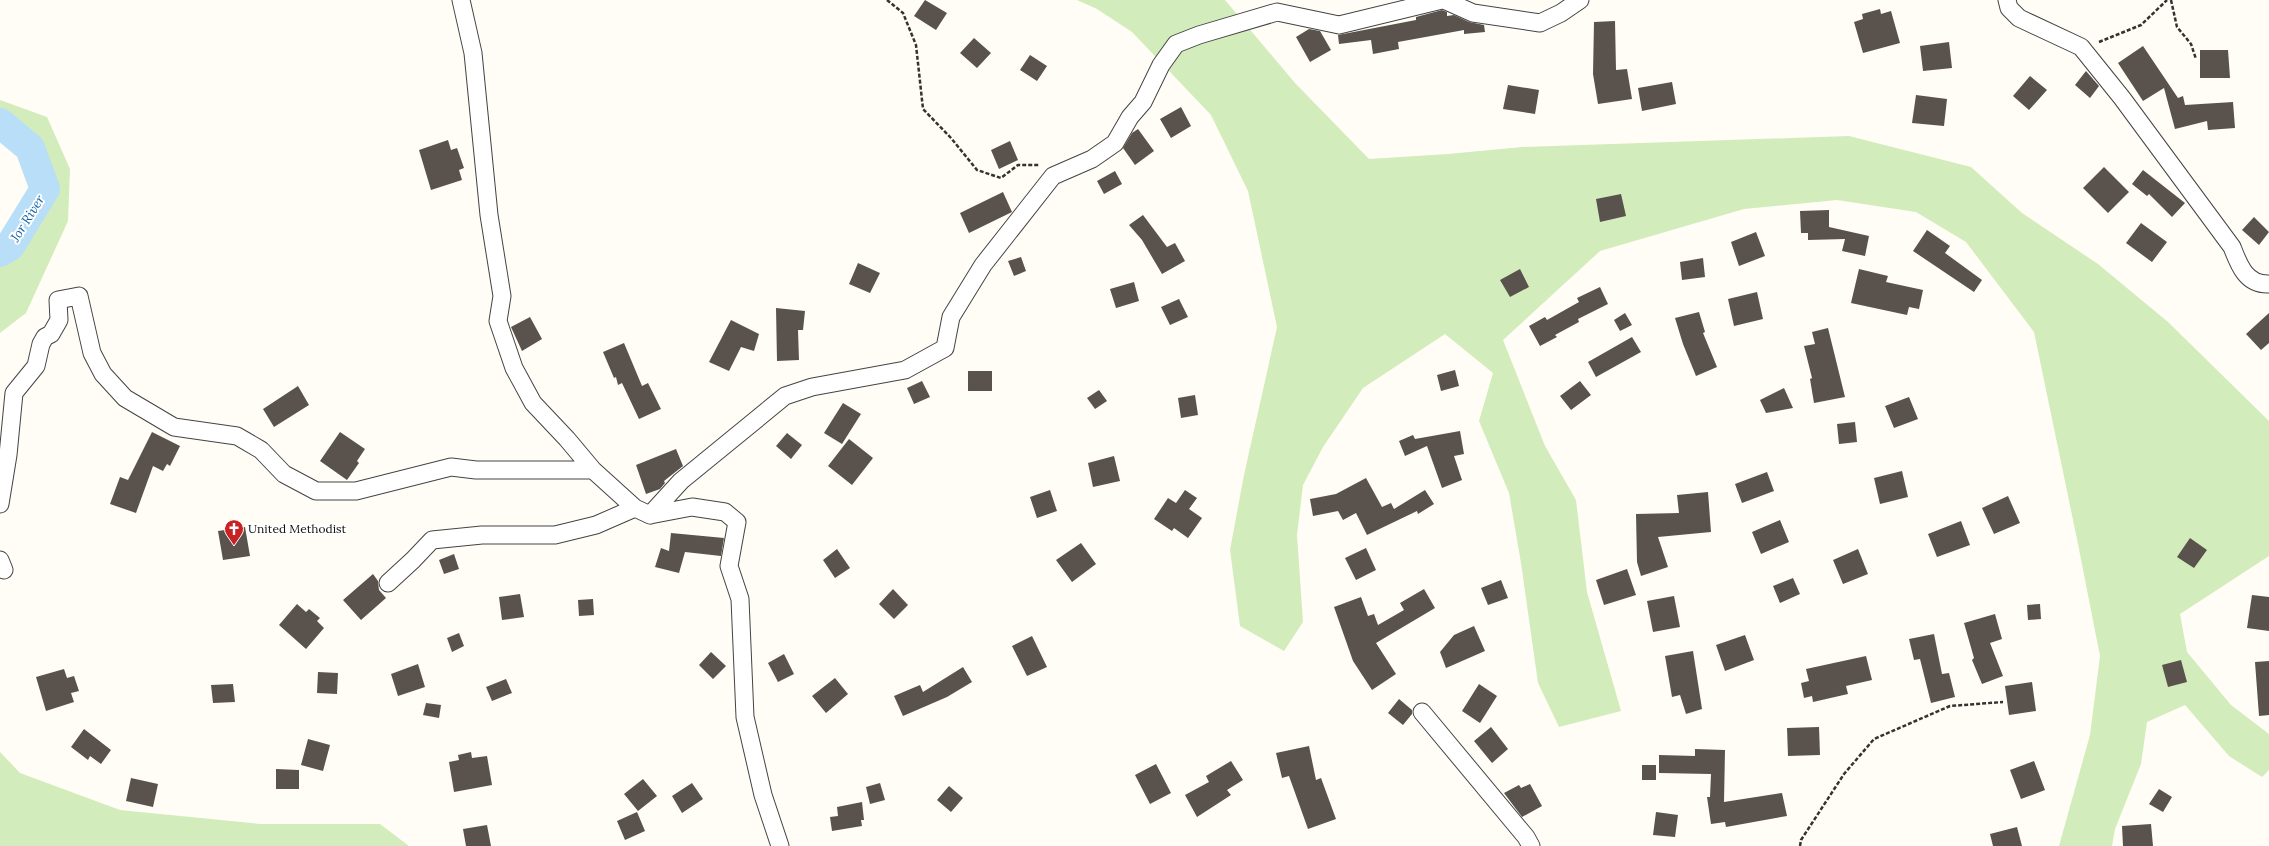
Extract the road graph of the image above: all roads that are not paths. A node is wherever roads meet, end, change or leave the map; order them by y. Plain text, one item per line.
1 (461, 0) edge
2 (1442, 0) edge
3 (1580, 0) edge
4 (2007, 0) edge
5 (2269, 284) edge
6 (593, 470) junction
7 (0, 504) edge
8 (642, 512) junction
9 (388, 583) dead end
10 (1422, 712) dead end
11 (780, 846) edge
12 (1531, 846) edge

1 - 6 street
2 - 3 street
2 - 8 street
4 - 5 street
6 - 7 street
6 - 8 street
8 - 9 street
8 - 11 street
10 - 12 street

